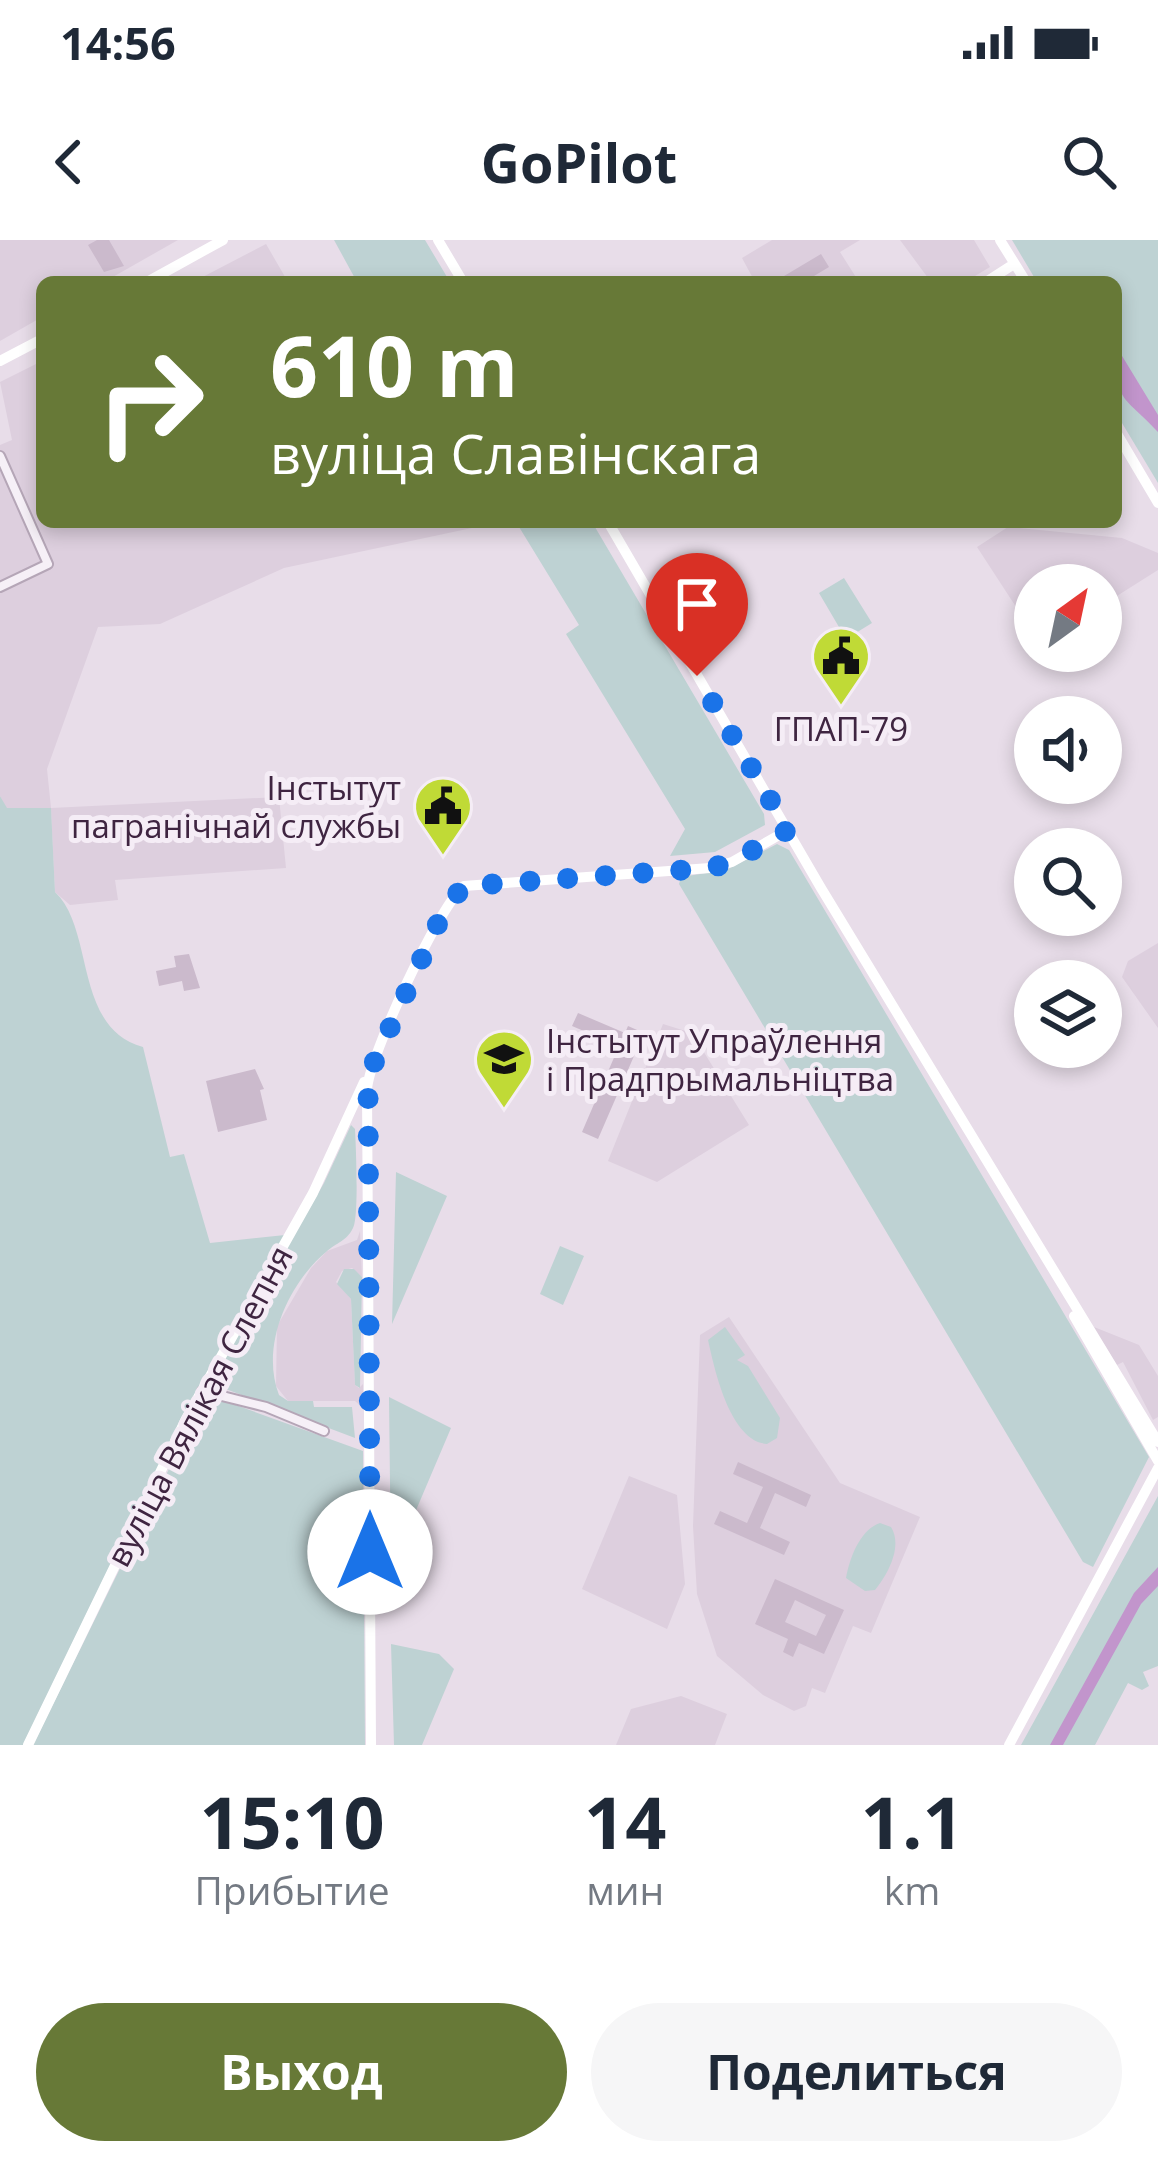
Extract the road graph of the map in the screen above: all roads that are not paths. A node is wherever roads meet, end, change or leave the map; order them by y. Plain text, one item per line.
1 (223, 240) edge
2 (438, 240) edge
3 (1000, 240) edge
4 (1014, 264) junction
5 (158, 276) edge
6 (459, 276) edge
7 (995, 276) edge
8 (1022, 276) edge
9 (36, 342) edge
10 (0, 362) edge
11 (1122, 442) edge
12 (0, 456) edge
13 (1158, 503) edge
14 (612, 528) edge
15 (0, 587) edge
16 (788, 830) junction
17 (369, 1067) junction
18 (350, 1116) junction
19 (367, 1117) junction
20 (1042, 1255) junction
21 (201, 1390) junction
22 (1144, 1419) junction
23 (1158, 1421) edge
24 (324, 1431) dead end
25 (1158, 1442) edge
26 (1158, 1464) edge
27 (28, 1745) edge
28 (371, 1745) edge
29 (1010, 1745) edge

1 - 5 street
2 - 6 street
3 - 4 street
4 - 7 street
4 - 8 street
9 - 10 street
11 - 13 street
12 - 15 street
14 - 16 street
16 - 17 street, вуліца Вялікая Слепня
16 - 20 street
17 - 18 street, вуліца Вялікая Слепня
17 - 19 street
18 - 19 street
18 - 21 street, вуліца Вялікая Слепня
19 - 28 street
20 - 22 street
20 - 26 street
21 - 24 street
21 - 27 street, вуліца Вялікая Слепня
22 - 23 street
22 - 25 street
26 - 29 street

